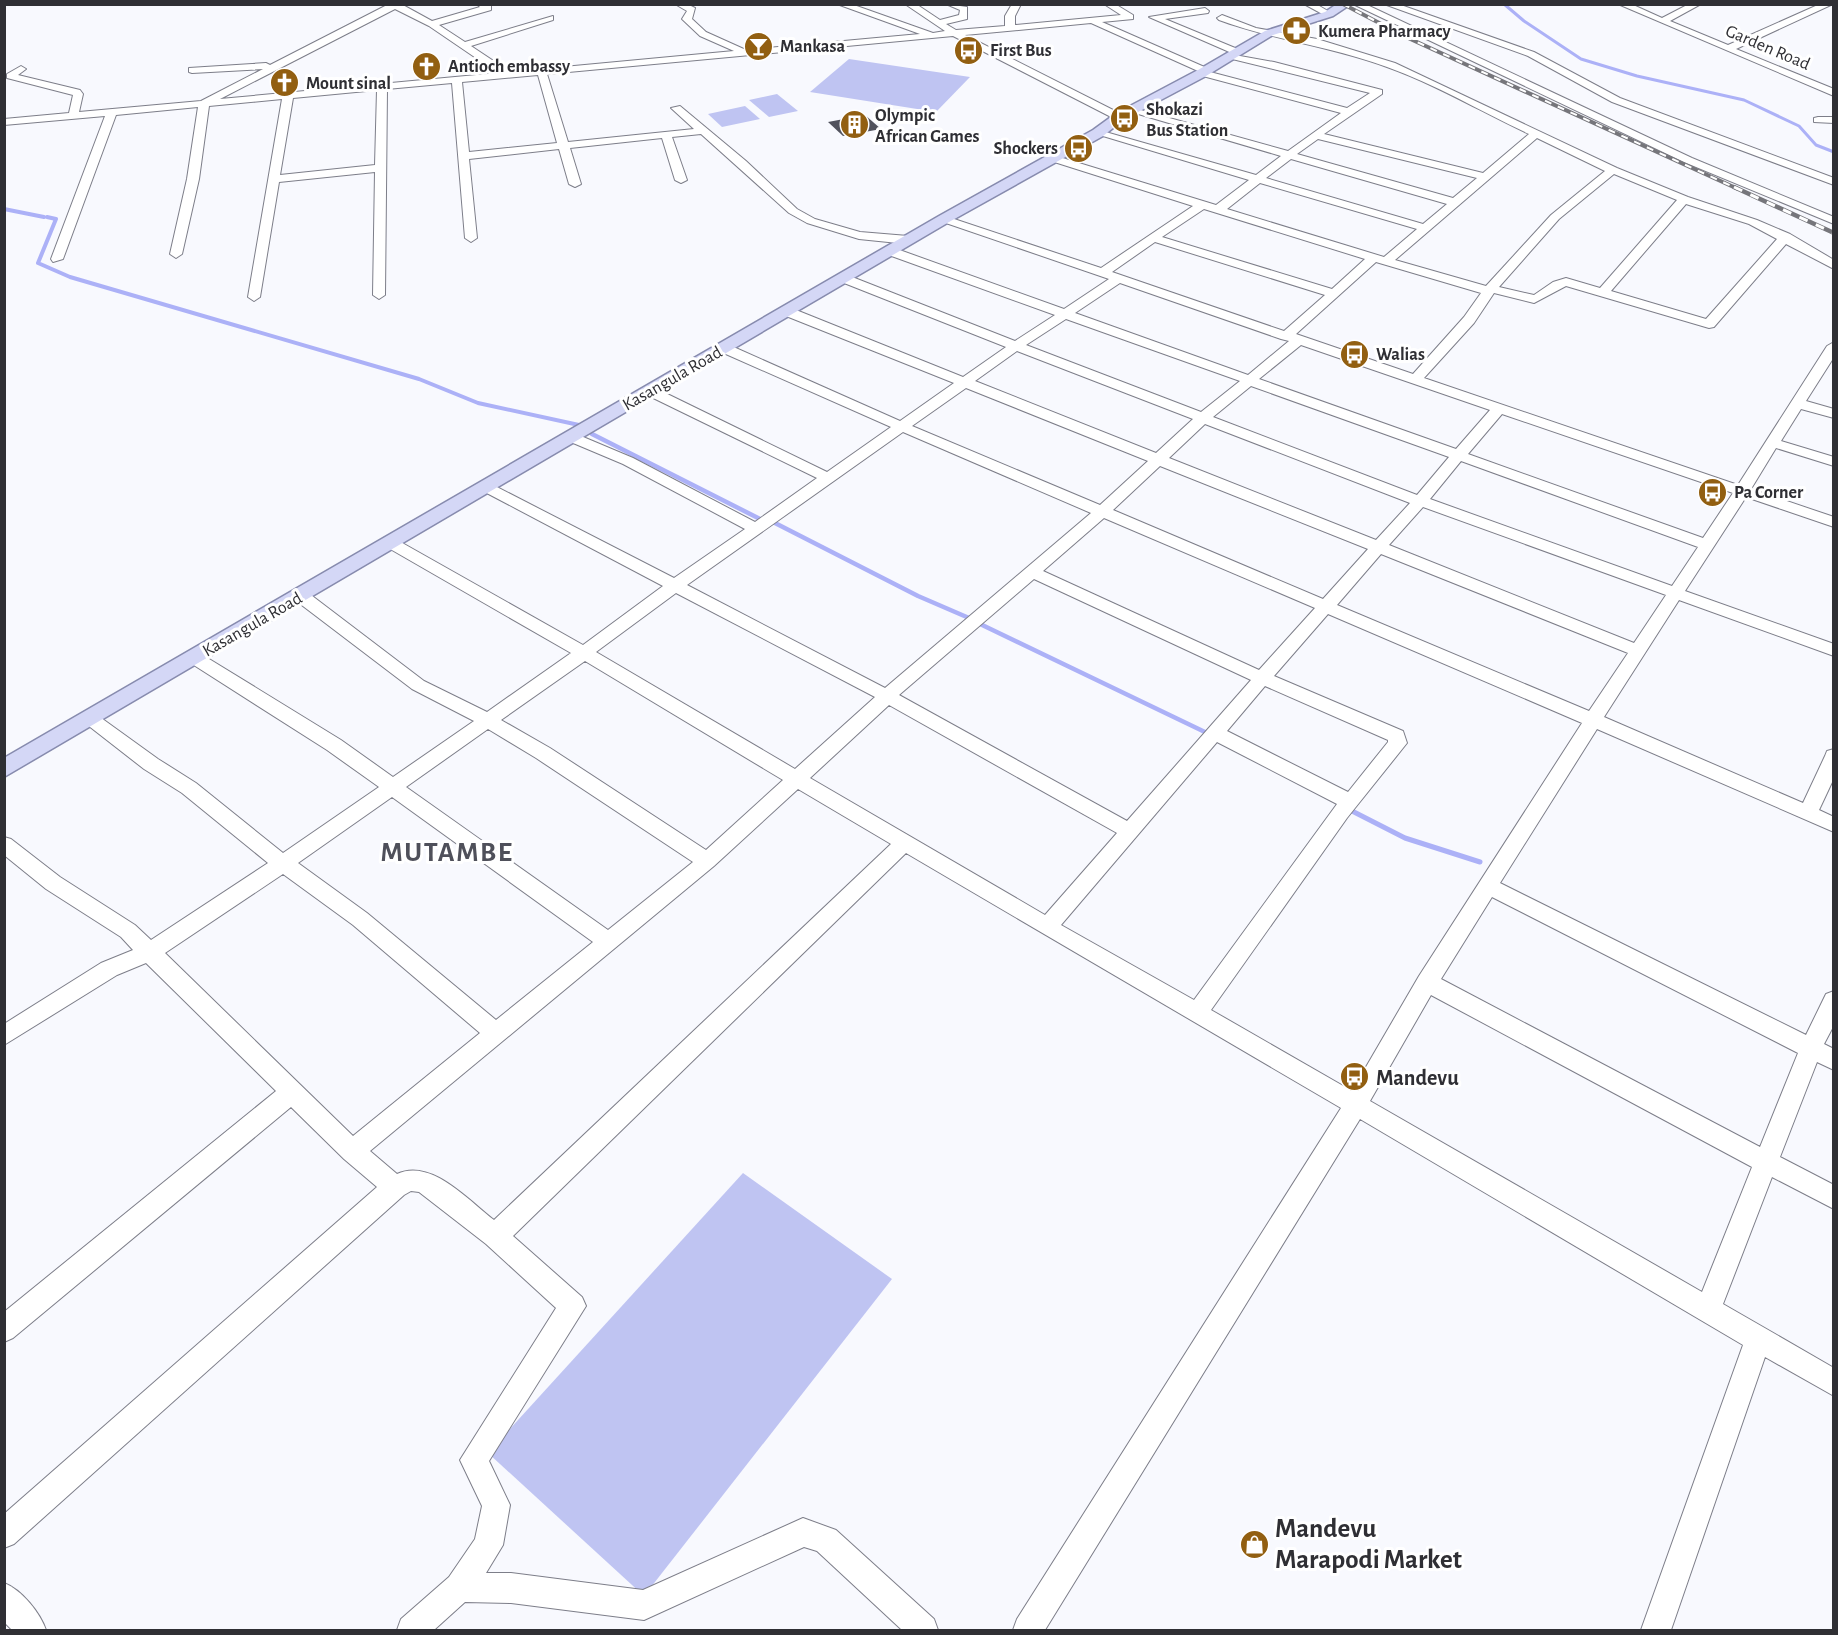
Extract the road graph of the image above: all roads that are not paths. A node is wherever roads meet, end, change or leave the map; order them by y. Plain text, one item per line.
1 (679, 4) edge
2 (841, 4) edge
3 (929, 4) edge
4 (950, 4) edge
5 (1017, 4) edge
6 (1108, 4) edge
7 (1308, 4) edge
8 (1346, 4) edge
9 (1357, 4) edge
10 (1388, 4) edge
11 (1622, 4) edge
12 (1697, 4) edge
13 (484, 5) edge
14 (1824, 5) edge
15 (911, 6) edge
16 (1205, 11) dead end
17 (1329, 14) junction
18 (1142, 17) junction
19 (550, 18) dead end
20 (1222, 18) dead end
21 (1093, 21) junction
22 (1662, 21) junction
23 (938, 23) junction
24 (432, 24) junction
25 (1010, 29) junction
26 (952, 32) junction
27 (1269, 33) junction
28 (934, 35) junction
29 (465, 45) junction
30 (1730, 48) junction
31 (745, 52) junction
32 (1233, 54) junction
33 (274, 66) junction
34 (21, 69) dead end
35 (192, 70) dead end
36 (1204, 72) junction
37 (542, 73) junction
38 (508, 75) junction
39 (1833, 79) edge
40 (457, 80) junction
41 (382, 87) junction
42 (1819, 87) junction
43 (1833, 93) edge
44 (288, 96) junction
45 (204, 103) junction
46 (676, 108) dead end
47 (1133, 111) junction
48 (112, 112) junction
49 (1349, 112) junction
50 (73, 116) junction
51 (1119, 117) junction
52 (1818, 120) dead end
53 (1833, 120) edge
54 (4, 122) edge
55 (702, 131) junction
56 (1098, 133) junction
57 (1536, 133) junction
58 (666, 135) junction
59 (1316, 135) junction
60 (564, 146) junction
61 (464, 156) junction
62 (1289, 156) junction
63 (1052, 158) junction
64 (382, 168) junction
65 (1613, 170) junction
66 (1485, 177) junction
67 (275, 179) junction
68 (1257, 179) junction
69 (681, 180) dead end
70 (1833, 182) edge
71 (575, 184) dead end
72 (1684, 199) junction
73 (1457, 203) junction
74 (1203, 204) junction
75 (1219, 209) junction
76 (944, 219) junction
77 (1833, 221) edge
78 (1426, 228) junction
79 (1153, 237) junction
80 (1786, 237) junction
81 (471, 238) dead end
82 (908, 240) junction
83 (890, 250) junction
84 (176, 254) dead end
85 (57, 259) dead end
86 (1381, 260) junction
87 (1833, 265) edge
88 (1110, 276) junction
89 (843, 278) junction
90 (1490, 290) junction
91 (1603, 292) junction
92 (1334, 293) junction
93 (379, 295) dead end
94 (254, 297) dead end
95 (786, 311) junction
96 (1066, 314) junction
97 (1292, 338) junction
98 (1016, 346) junction
99 (1833, 346) edge
100 (724, 348) junction
101 (1828, 366) edge
102 (1415, 380) junction
103 (1248, 381) junction
104 (966, 382) junction
105 (650, 391) junction
106 (1798, 403) junction
107 (1499, 408) junction
108 (1833, 414) edge
109 (1203, 418) junction
110 (903, 426) junction
111 (571, 437) junction
112 (1770, 442) junction
113 (1460, 455) junction
114 (1157, 461) junction
115 (1833, 462) edge
116 (828, 478) junction
117 (486, 487) junction
118 (1742, 491) junction
119 (1420, 501) junction
120 (1102, 512) junction
121 (1833, 522) edge
122 (757, 529) junction
123 (391, 543) junction
124 (1708, 545) junction
125 (1379, 548) junction
126 (1032, 572) junction
127 (674, 586) junction
128 (1677, 592) junction
129 (301, 596) junction
130 (1325, 607) junction
131 (1833, 650) edge
132 (1639, 651) junction
133 (584, 653) junction
134 (195, 658) junction
135 (1262, 678) junction
136 (887, 696) junction
137 (91, 718) junction
138 (1593, 720) junction
139 (488, 721) junction
140 (1215, 733) junction
141 (1833, 756) edge
142 (4, 769) edge
143 (797, 778) junction
144 (393, 787) junction
145 (1351, 802) junction
146 (1808, 814) junction
147 (1833, 825) edge
148 (1130, 831) junction
149 (904, 843) junction
150 (4, 844) edge
151 (707, 861) junction
152 (282, 864) junction
153 (1488, 886) junction
154 (1047, 927) junction
155 (610, 942) junction
156 (150, 952) junction
157 (1427, 982) junction
158 (1833, 1000) edge
159 (1197, 1013) junction
160 (497, 1034) junction
161 (4, 1035) edge
162 (1811, 1049) junction
163 (1833, 1060) edge
164 (292, 1092) junction
165 (1356, 1105) junction
166 (352, 1151) junction
167 (1766, 1162) junction
168 (395, 1187) junction
169 (1833, 1198) edge
170 (495, 1236) junction
171 (1708, 1308) junction
172 (4, 1329) edge
173 (1758, 1339) junction
174 (1833, 1383) edge
175 (4, 1534) edge
176 (459, 1587) junction
177 (4, 1598) edge
178 (31, 1630) edge
179 (412, 1630) edge
180 (923, 1630) edge
181 (1028, 1630) edge
182 (1656, 1630) edge

1 - 31 street
2 - 28 street
3 - 15 street
4 - 23 street
5 - 25 street
6 - 18 street
7 - 17 street
8 - 17 main road, Kasangula Road
9 - 77 street
10 - 70 street
11 - 22 street, Garden Road
12 - 22 street
13 - 24 street
14 - 30 street
15 - 23 street
16 - 18 street
17 - 27 main road, Kasangula Road
18 - 21 street
18 - 32 street
19 - 29 street
20 - 27 street
21 - 25 street
21 - 36 street
22 - 30 street, Garden Road
23 - 26 street
24 - 29 street
24 - 33 street
25 - 26 street
26 - 28 street
26 - 51 street
27 - 32 main road, Kasangula Road
27 - 57 street
28 - 31 street
29 - 38 street
30 - 42 street, Garden Road
31 - 37 street
32 - 36 main road, Kasangula Road
32 - 49 street
33 - 35 street
33 - 45 street
34 - 50 street
36 - 47 main road, Kasangula Road
36 - 49 street
37 - 38 street
37 - 60 street
38 - 40 street
39 - 42 street
40 - 41 street
40 - 61 street
41 - 44 street
41 - 64 street
42 - 43 street, Garden Road
44 - 45 street
44 - 67 street
45 - 48 street
45 - 84 street
46 - 55 street
47 - 51 main road, Kasangula Road
47 - 62 street
48 - 50 street
48 - 85 street
49 - 59 street
50 - 54 street
51 - 56 main road, Kasangula Road
52 - 53 street
55 - 58 street
55 - 82 street
56 - 63 main road, Kasangula Road
56 - 68 street
57 - 65 street
57 - 66 street
58 - 60 street
58 - 69 street
59 - 62 street
59 - 66 street
60 - 61 street
60 - 71 street
61 - 81 street
62 - 68 street
62 - 73 street
63 - 74 street
63 - 76 main road, Kasangula Road
64 - 67 street
64 - 93 street
65 - 72 street
65 - 90 street
66 - 73 street
67 - 94 street
68 - 75 street
68 - 78 street
72 - 80 street
72 - 91 street
73 - 78 street
74 - 75 street
74 - 79 street
75 - 86 street
76 - 82 main road, Kasangula Road
76 - 88 street
78 - 86 street
79 - 88 street
79 - 92 street
80 - 87 street
80 - 91 street
82 - 83 main road, Kasangula Road
83 - 89 main road, Kasangula Road
83 - 96 street
86 - 90 street
86 - 92 street
88 - 96 street
88 - 97 street
89 - 95 main road, Kasangula Road
89 - 98 street
90 - 91 street
90 - 102 street
92 - 97 street
95 - 100 main road, Kasangula Road
95 - 104 street
96 - 98 street
96 - 103 street
97 - 102 street
97 - 103 street
98 - 104 street
98 - 109 street
99 - 101 street
100 - 105 main road, Kasangula Road
100 - 110 street
101 - 106 street
102 - 107 street
103 - 109 street
103 - 113 street
104 - 110 street
104 - 114 street
105 - 111 main road, Kasangula Road
105 - 116 street
106 - 108 street
106 - 112 street
107 - 113 street
107 - 118 street
109 - 114 street
109 - 119 street
110 - 116 street
110 - 120 street
111 - 117 main road, Kasangula Road
111 - 122 street
112 - 115 street
112 - 118 street
113 - 119 street
113 - 124 street
114 - 120 street
114 - 125 street
116 - 122 street
117 - 123 main road, Kasangula Road
117 - 127 street
118 - 121 street
118 - 124 street
119 - 125 street
119 - 128 street
120 - 126 street
120 - 130 street
122 - 127 street
123 - 129 main road, Kasangula Road
123 - 133 street
124 - 128 street
125 - 130 street
125 - 132 street
126 - 135 street
126 - 136 street
127 - 133 street
127 - 136 street
128 - 131 street
128 - 132 street
129 - 134 main road, Kasangula Road
129 - 139 street
130 - 135 street
130 - 138 street
132 - 138 street
133 - 139 street
133 - 143 street
134 - 137 main road, Kasangula Road
134 - 144 street
135 - 140 street
135 - 145 street
136 - 143 street
136 - 148 street
137 - 142 main road, Kasangula Road
137 - 152 street
138 - 146 street
138 - 153 street
139 - 144 street
139 - 151 street
140 - 145 street
140 - 148 street
141 - 146 street
143 - 149 street
143 - 151 street
144 - 152 street
144 - 155 street
145 - 159 street
146 - 147 street
148 - 154 street
149 - 154 street
149 - 170 street
150 - 156 street
151 - 155 street
152 - 156 street
152 - 160 street
153 - 157 street
153 - 162 street
154 - 159 street
155 - 160 street
156 - 161 street
156 - 164 street
157 - 165 street
157 - 167 street
158 - 162 street
159 - 165 street
160 - 166 street
162 - 163 street
162 - 167 street
164 - 166 street
164 - 172 street
165 - 171 street
165 - 181 street
166 - 168 street
167 - 169 street
167 - 171 street
168 - 170 street
168 - 175 street
170 - 176 street
171 - 173 street
173 - 174 street
173 - 182 street
176 - 179 street
176 - 180 street
177 - 178 street

